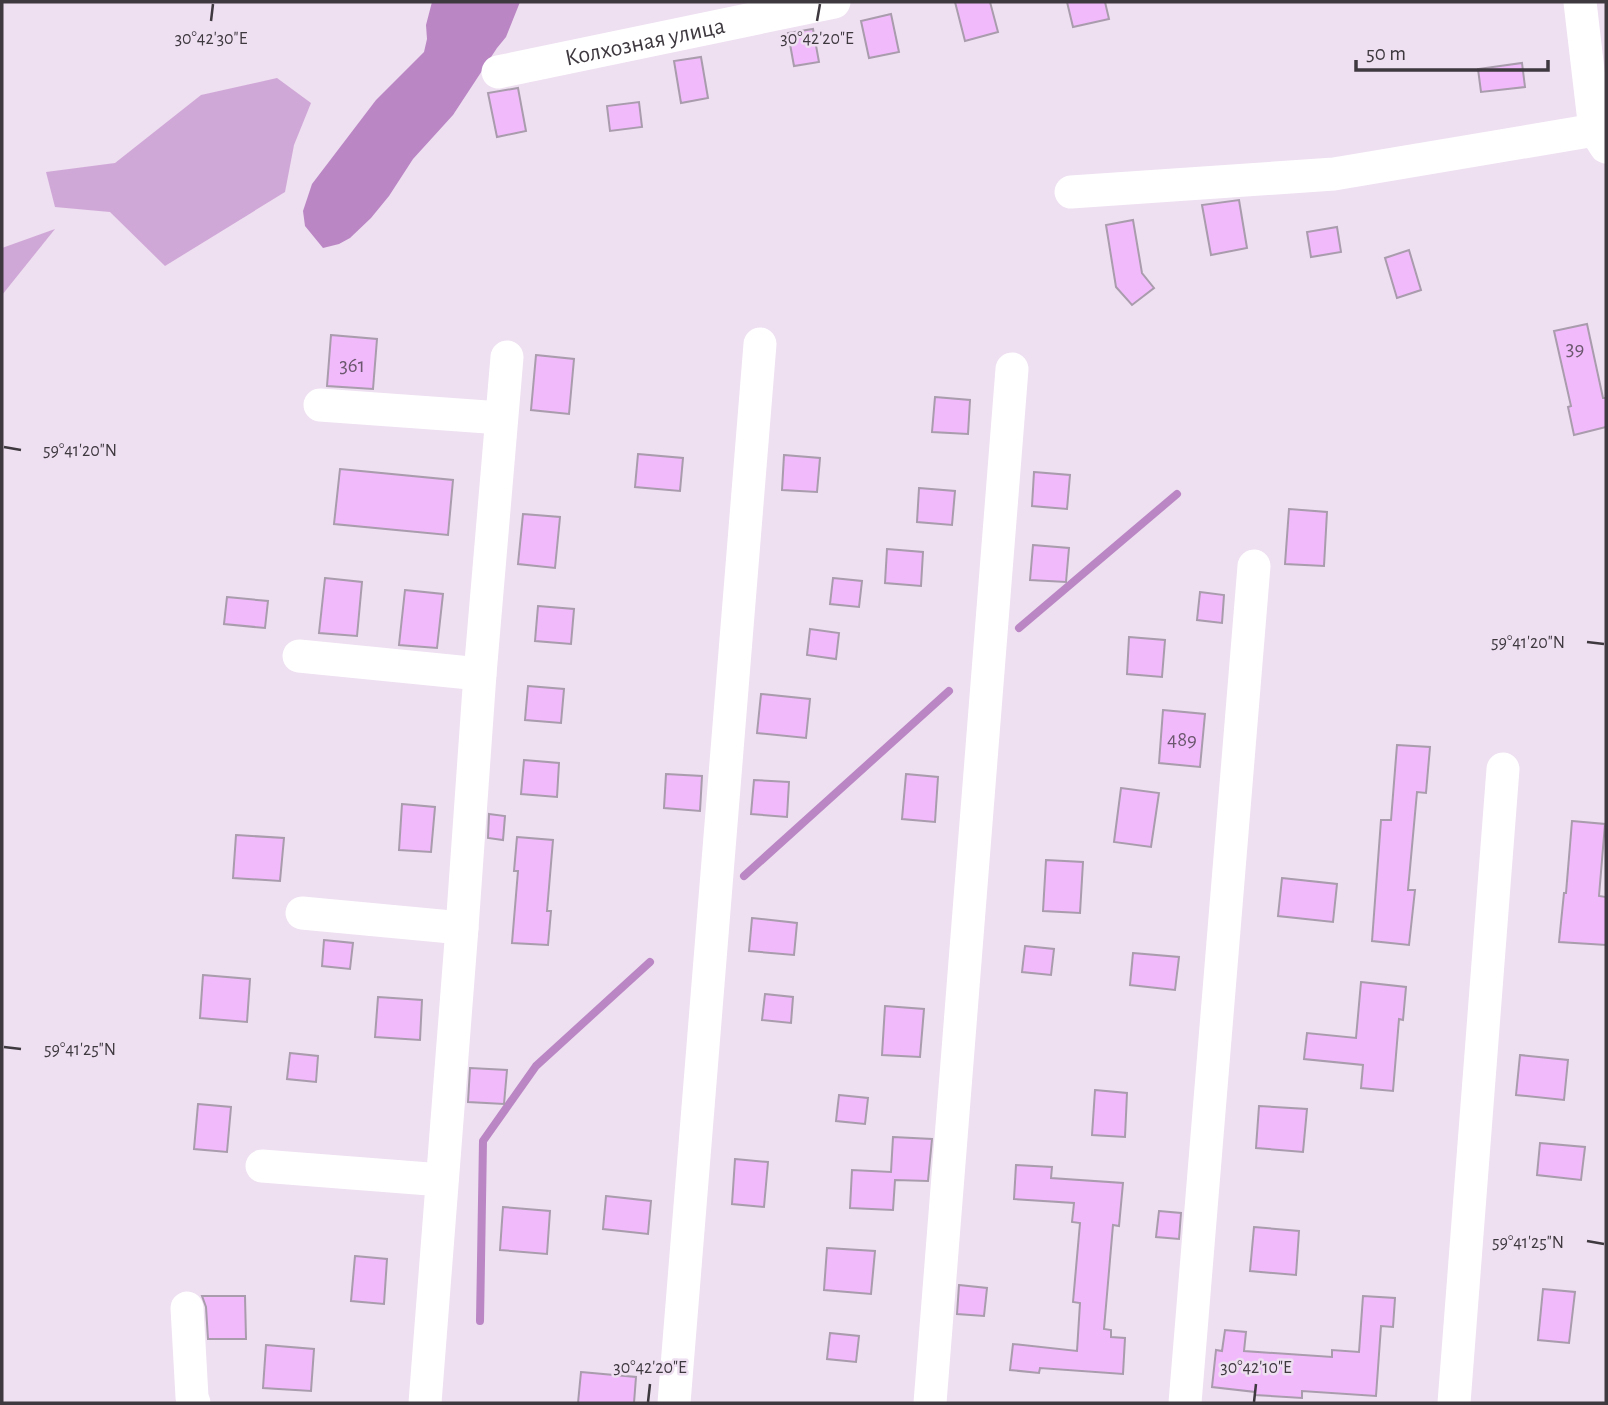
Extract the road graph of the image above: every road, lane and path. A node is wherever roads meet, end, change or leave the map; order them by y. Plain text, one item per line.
1 (834, 2) edge
2 (1580, 2) edge
3 (498, 72) dead end
4 (1600, 139) edge
5 (1071, 192) dead end
6 (760, 345) dead end
7 (507, 358) dead end
8 (1012, 369) dead end
9 (320, 405) dead end
10 (501, 418) junction
11 (1254, 566) dead end
12 (299, 656) dead end
13 (480, 674) junction
14 (1503, 769) dead end
15 (302, 913) dead end
16 (462, 928) junction
17 (262, 1166) dead end
18 (442, 1180) junction
19 (187, 1308) dead end
20 (194, 1403) edge
21 (425, 1403) edge
22 (674, 1403) edge
23 (930, 1403) edge
24 (1185, 1403) edge
25 (1454, 1403) edge

1 - 3 street, Колхозная улица
2 - 4 street
4 - 5 street
6 - 22 street
7 - 10 street
8 - 23 street
9 - 10 street
10 - 13 street
11 - 24 street
12 - 13 street
13 - 16 street
14 - 25 street
15 - 16 street
16 - 18 street
17 - 18 street
18 - 21 street
19 - 20 street

